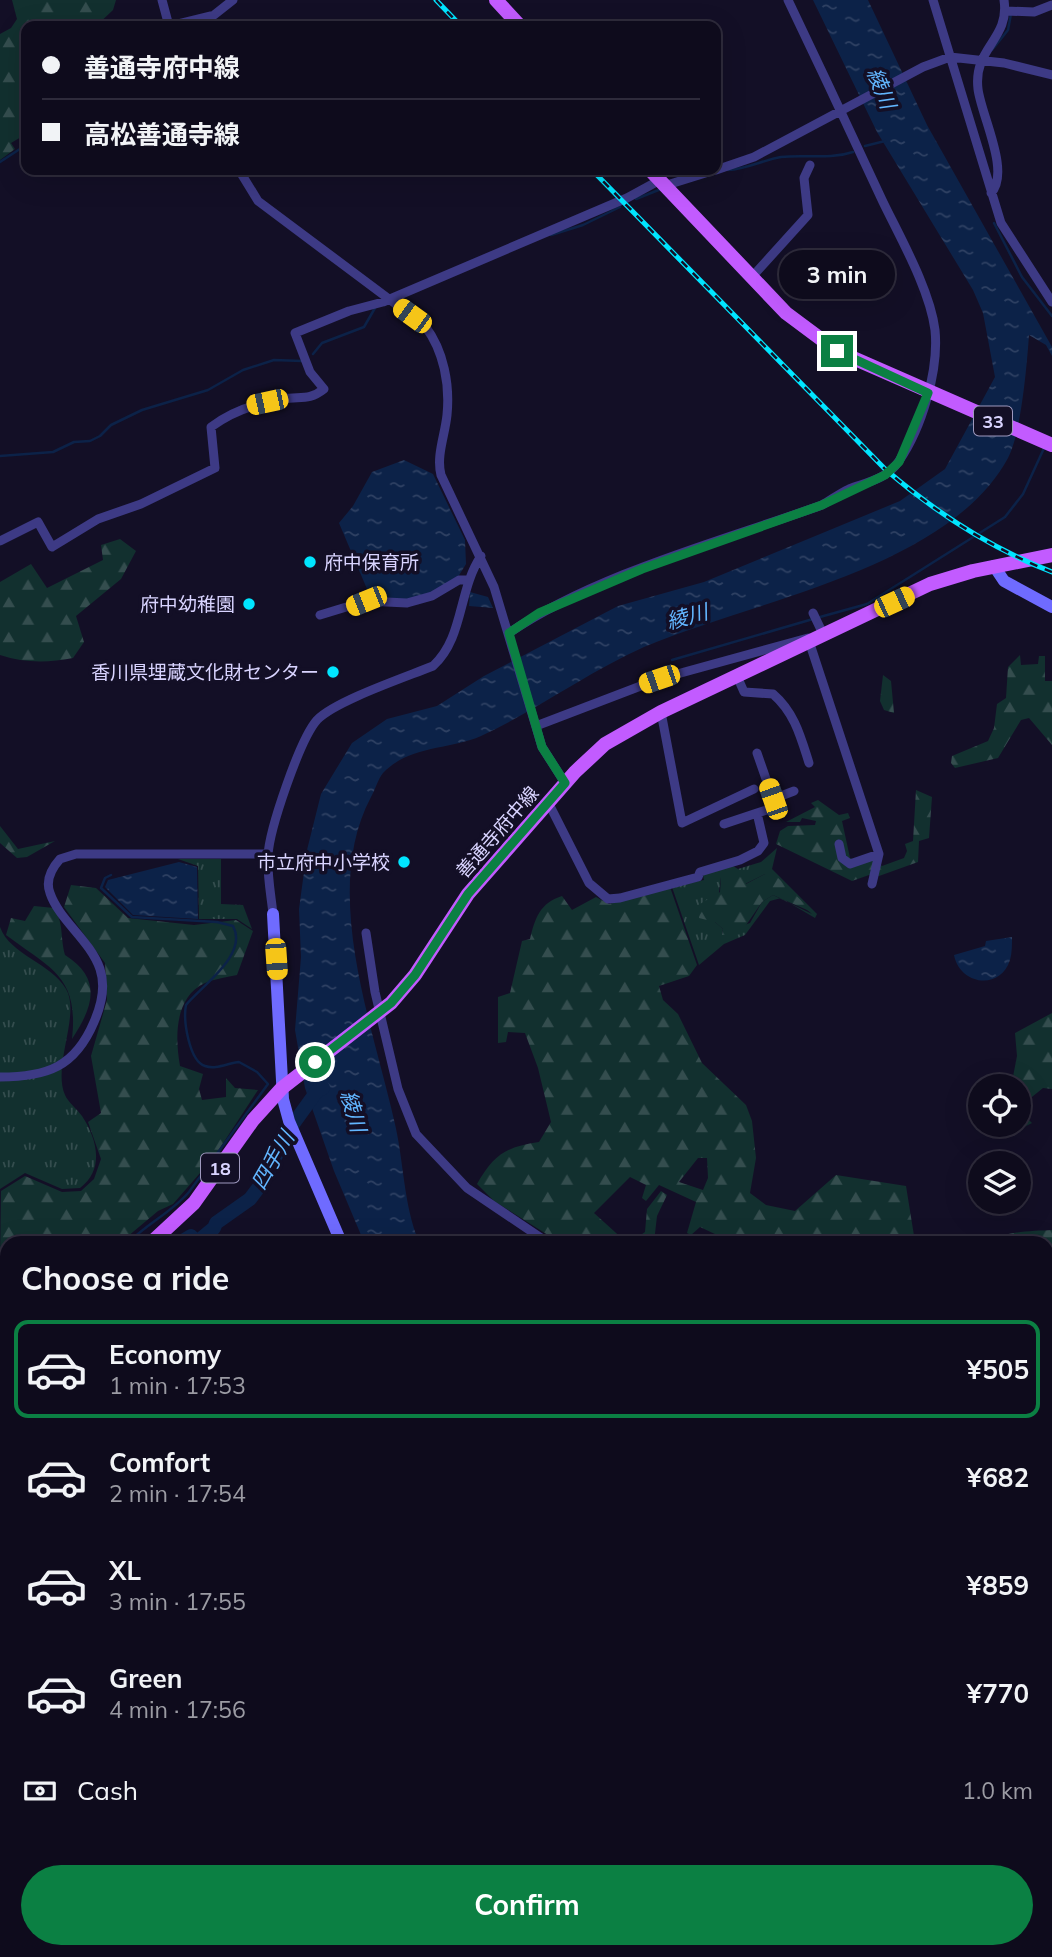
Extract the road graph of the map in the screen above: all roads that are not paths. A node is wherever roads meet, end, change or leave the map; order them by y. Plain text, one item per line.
1 (162, 0) edge
2 (233, 0) edge
3 (496, 0) edge
4 (788, 0) edge
5 (933, 0) edge
6 (1004, 0) edge
7 (1052, 5) edge
8 (1009, 11) junction
9 (168, 21) edge
10 (189, 21) edge
11 (515, 21) edge
12 (950, 57) junction
13 (980, 60) junction
14 (1052, 75) edge
15 (841, 111) junction
16 (810, 165) dead end
17 (721, 168) edge
18 (242, 175) edge
19 (680, 175) edge
20 (659, 178) edge
21 (991, 193) junction
22 (751, 278) junction
23 (390, 299) junction
24 (1052, 302) edge
25 (931, 394) junction
26 (1052, 445) edge
27 (0, 541) edge
28 (1052, 555) edge
29 (481, 556) junction
30 (994, 566) junction
31 (467, 580) junction
32 (1052, 607) edge
33 (320, 615) dead end
34 (816, 626) junction
35 (511, 637) junction
36 (737, 676) junction
37 (661, 712) junction
38 (536, 725) junction
39 (757, 752) dead end
40 (809, 764) dead end
41 (565, 783) junction
42 (754, 789) dead end
43 (794, 791) dead end
44 (773, 799) junction
45 (548, 802) junction
46 (757, 813) junction
47 (724, 824) dead end
48 (839, 844) dead end
49 (268, 854) junction
50 (879, 854) junction
51 (872, 884) dead end
52 (273, 914) joint
53 (366, 933) dead end
54 (378, 1016) junction
55 (0, 1077) edge
56 (282, 1088) junction
57 (158, 1236) edge
58 (338, 1236) edge
59 (538, 1236) edge

1 - 9 street
2 - 10 street
3 - 11 main road
4 - 15 street
5 - 12 street
6 - 8 street
7 - 8 street
8 - 13 street
12 - 13 street
12 - 15 street
12 - 21 street
13 - 14 street
13 - 21 street
15 - 17 street
15 - 25 street
16 - 22 street
18 - 23 street
19 - 20 street
20 - 22 main road, 33
20 - 23 street
21 - 24 street
22 - 25 main road, 33
23 - 27 street
23 - 29 street
25 - 26 main road, 33
25 - 35 street
28 - 30 main road, 善通寺府中線 / 18
29 - 31 street
29 - 35 street
30 - 32 street
30 - 34 main road, 善通寺府中線 / 18
31 - 33 street
31 - 49 street
34 - 36 main road, 善通寺府中線 / 18
34 - 38 street
34 - 50 street
35 - 38 street
36 - 37 main road, 善通寺府中線 / 18
36 - 40 street
37 - 41 main road, 善通寺府中線 / 18
37 - 42 street
38 - 41 street
39 - 44 street
41 - 45 main road, 善通寺府中線 / 18
43 - 44 street
44 - 46 street
45 - 46 street
45 - 54 main road, 善通寺府中線 / 18
46 - 47 street
48 - 50 street
49 - 52 street
49 - 55 street
50 - 51 street
52 - 56 street
53 - 54 street
54 - 56 main road, 善通寺府中線 / 18
54 - 59 street
56 - 57 main road, 善通寺府中線 / 18
56 - 58 street

